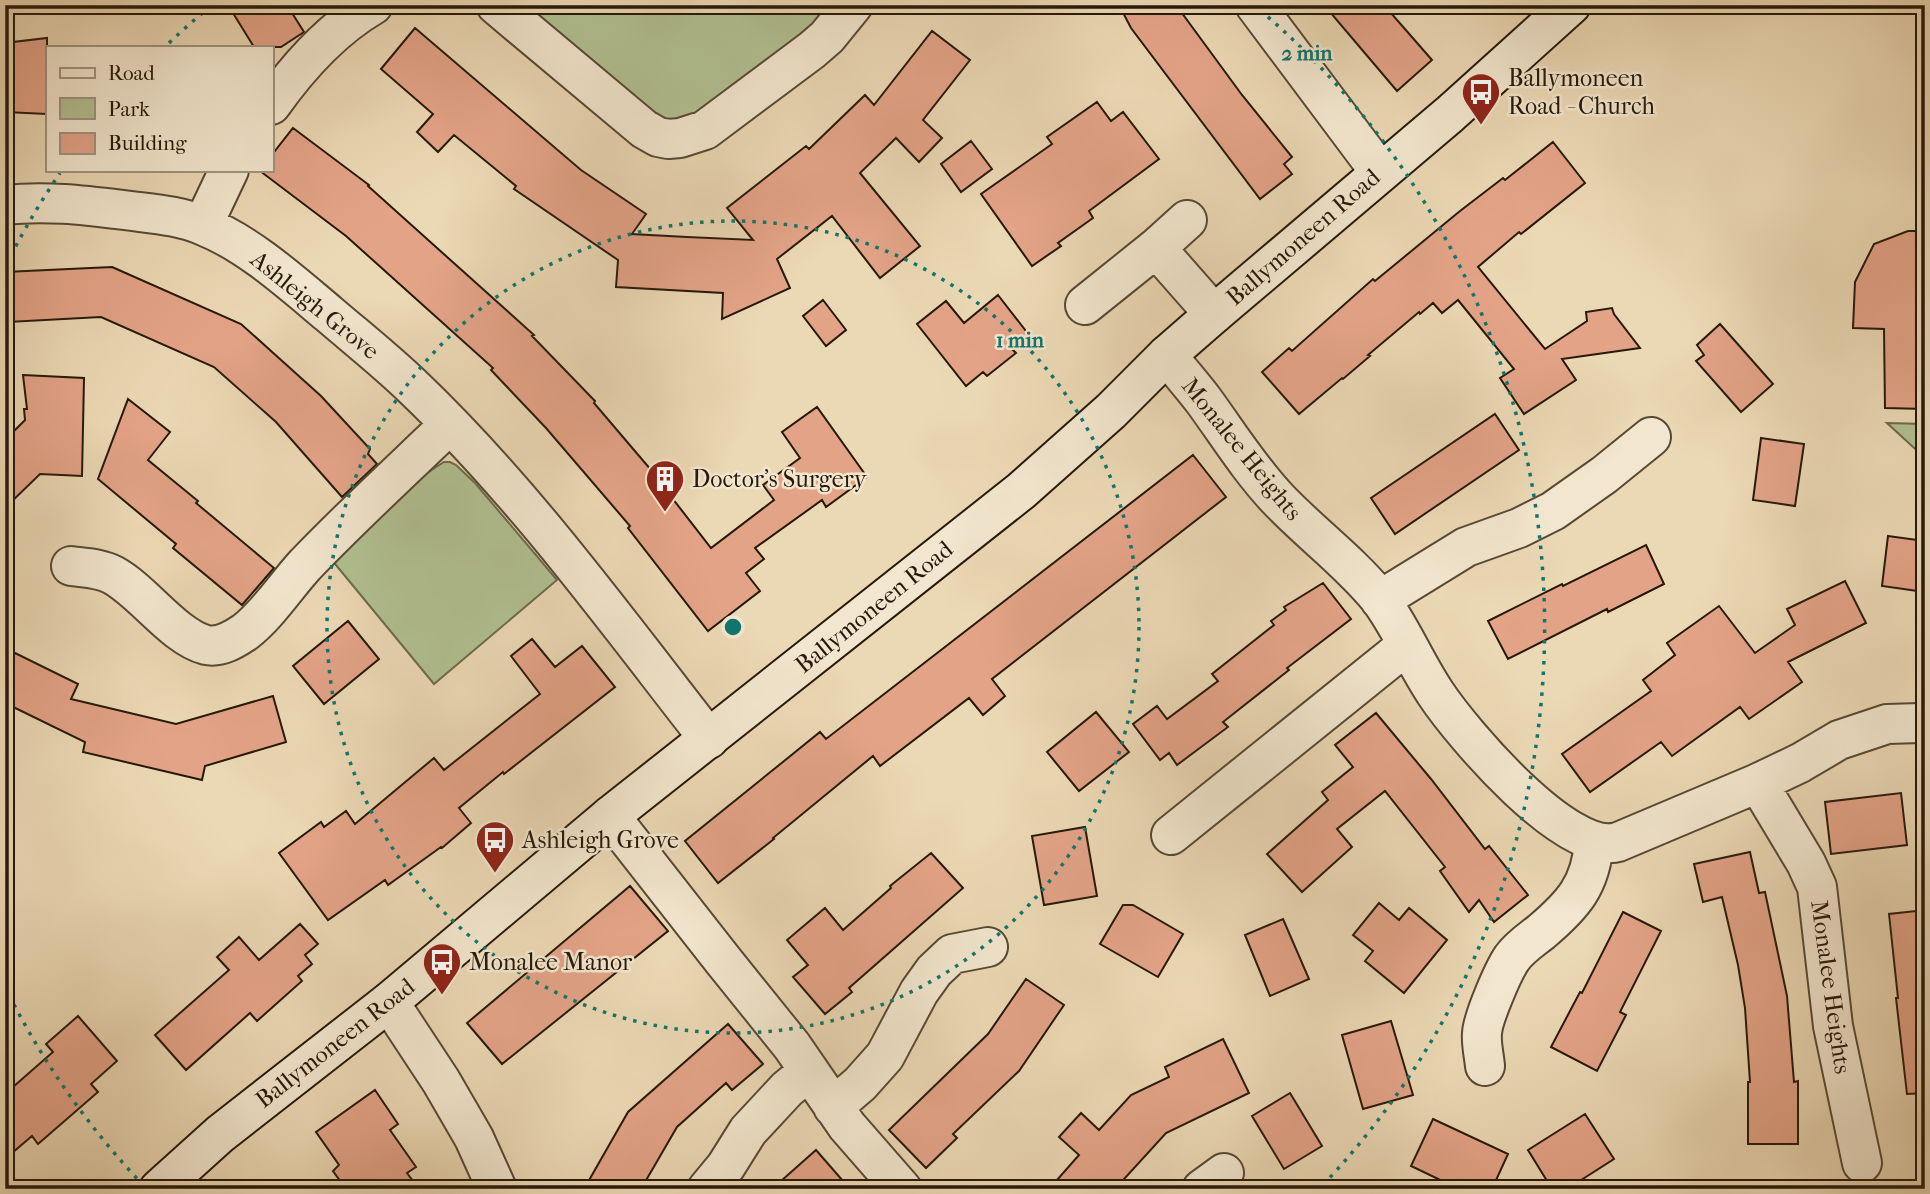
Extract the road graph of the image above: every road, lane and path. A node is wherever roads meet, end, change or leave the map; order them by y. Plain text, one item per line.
1 (496, 5) edge
2 (853, 5) edge
3 (1255, 5) edge
4 (1571, 5) edge
5 (365, 7) edge
6 (273, 102) edge
7 (228, 172) edge
8 (1380, 172) junction
9 (5, 205) edge
10 (1187, 220) dead end
11 (203, 225) junction
12 (1156, 248) junction
13 (1085, 305) dead end
14 (1214, 314) junction
15 (1167, 355) junction
16 (450, 424) junction
17 (1651, 437) dead end
18 (71, 566) dead end
19 (1380, 600) junction
20 (1406, 645) junction
21 (1920, 723) dead end
22 (709, 739) junction
23 (1758, 783) junction
24 (610, 816) junction
25 (1171, 835) dead end
26 (1594, 842) junction
27 (988, 947) dead end
28 (389, 1002) junction
29 (1485, 1066) dead end
30 (809, 1071) junction
31 (834, 1107) junction
32 (1862, 1163) dead end
33 (159, 1189) edge
34 (497, 1189) edge
35 (707, 1189) edge
36 (901, 1189) edge

1 - 2 street
3 - 8 street
4 - 8 street, Ballymoneen Road
5 - 6 street
7 - 11 street
8 - 14 street, Ballymoneen Road
9 - 11 street, Ashleigh Grove
10 - 12 street
11 - 16 street, Ashleigh Grove
12 - 13 street
12 - 14 street
14 - 15 street, Ballymoneen Road
15 - 19 street, Monalee Heights
15 - 22 street, Ballymoneen Road
16 - 18 street
16 - 22 street, Ashleigh Grove
17 - 19 street
19 - 20 street, Monalee Heights
20 - 25 street
20 - 26 street, Monalee Heights
21 - 23 street
22 - 24 street, Ballymoneen Road
23 - 26 street
23 - 32 street, Monalee Heights
24 - 28 street, Ballymoneen Road
24 - 30 street
26 - 29 street
27 - 31 street
28 - 33 street, Ballymoneen Road
28 - 34 street
30 - 31 street
30 - 35 street
31 - 36 street

